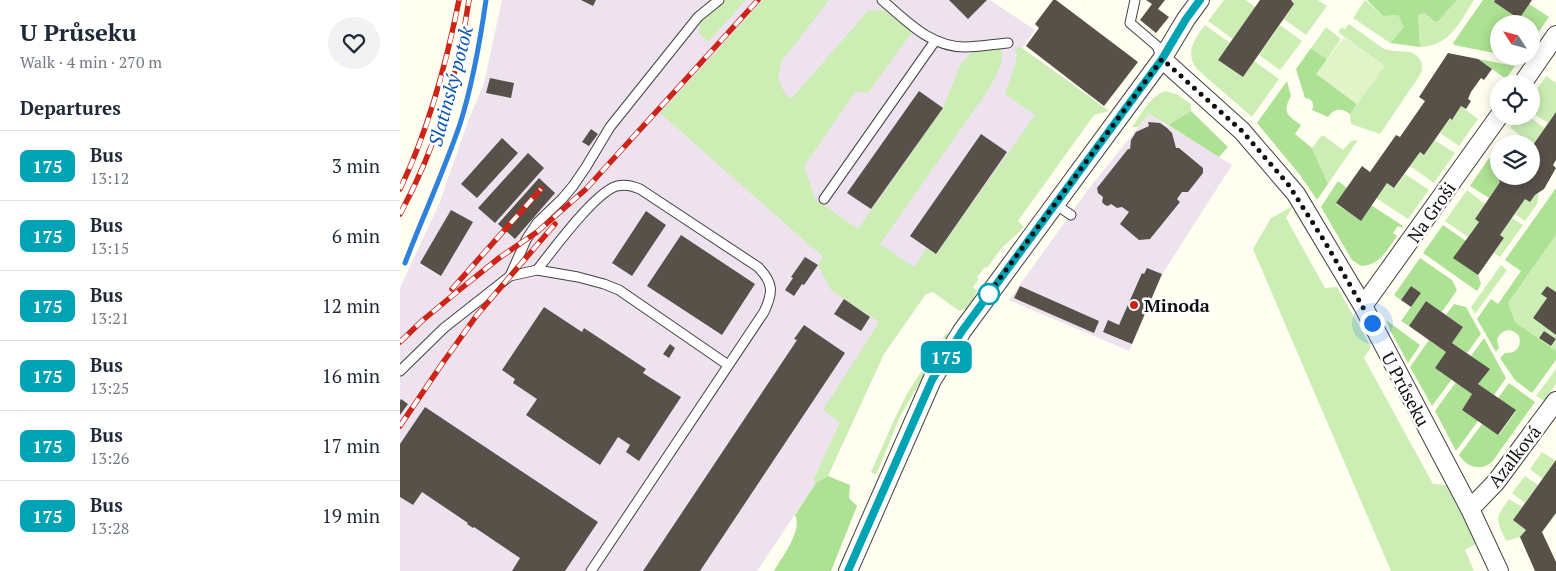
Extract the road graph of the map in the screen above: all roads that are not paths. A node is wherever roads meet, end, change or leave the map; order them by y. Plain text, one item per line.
1 (718, 0) edge
2 (882, 0) edge
3 (1135, 0) edge
4 (1200, 0) edge
5 (1556, 35) edge
6 (934, 41) junction
7 (1008, 43) dead end
8 (1162, 59) junction
9 (1528, 75) edge
10 (1493, 125) edge
11 (824, 199) dead end
12 (1055, 204) junction
13 (1071, 215) dead end
14 (537, 270) junction
15 (510, 276) junction
16 (1363, 306) junction
17 (728, 366) junction
18 (400, 371) edge
19 (1556, 402) edge
20 (1470, 509) junction
21 (591, 571) edge
22 (848, 571) edge
23 (1499, 571) edge

1 - 15 lane
2 - 6 lane
3 - 8 lane
4 - 8 street
5 - 9 street
6 - 7 lane
6 - 11 lane
8 - 12 street
8 - 16 street, U Průseku
10 - 16 street, Na Groši
12 - 13 lane
12 - 22 street
14 - 15 lane
14 - 17 lane
14 - 17 lane
15 - 18 lane
16 - 20 street, U Průseku
17 - 21 lane
19 - 20 street, Azalková
20 - 23 street, U Průseku

